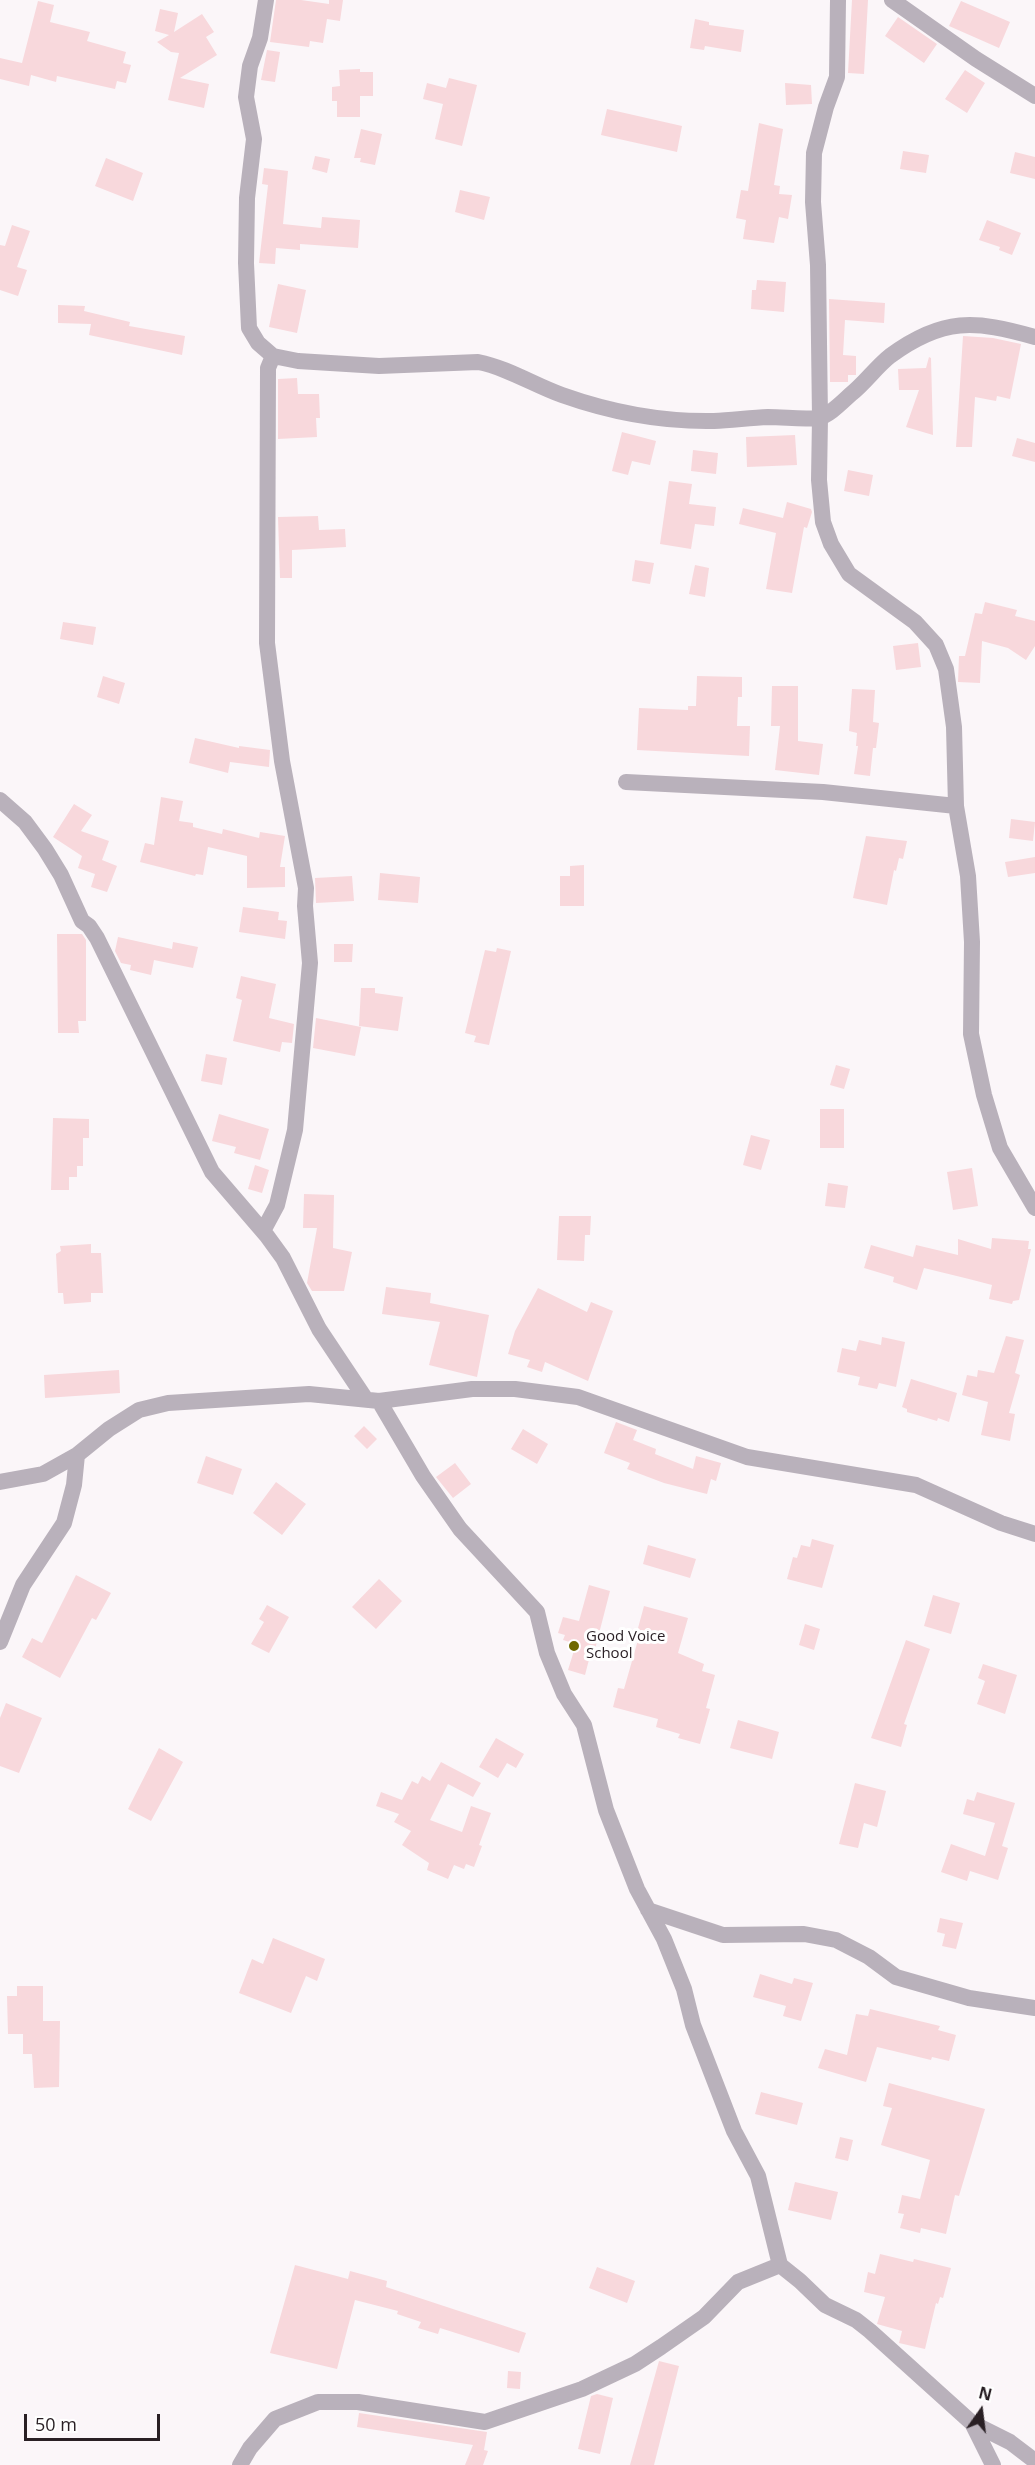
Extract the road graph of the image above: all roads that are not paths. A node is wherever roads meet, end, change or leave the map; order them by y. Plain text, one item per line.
1 (266, 0) edge
2 (838, 0) edge
3 (892, 0) edge
4 (1035, 96) edge
5 (1035, 337) edge
6 (273, 356) junction
7 (820, 418) junction
8 (626, 782) dead end
9 (0, 800) edge
10 (956, 806) junction
11 (1035, 1208) edge
12 (263, 1231) junction
13 (372, 1399) junction
14 (77, 1455) junction
15 (0, 1482) edge
16 (1035, 1534) edge
17 (0, 1642) edge
18 (648, 1910) junction
19 (1035, 2008) edge
20 (780, 2265) junction
21 (972, 2423) junction
22 (1035, 2461) edge
23 (240, 2465) edge
24 (993, 2465) edge

1 - 6 street
2 - 7 street
3 - 4 street
5 - 7 street
6 - 7 street
6 - 12 street
7 - 10 street
8 - 10 street
9 - 12 street
10 - 11 street
12 - 13 street
13 - 14 street
13 - 16 street
13 - 18 street
14 - 15 street
14 - 17 street
18 - 19 street
18 - 20 street
20 - 21 street
20 - 23 street
21 - 22 street
21 - 24 street

